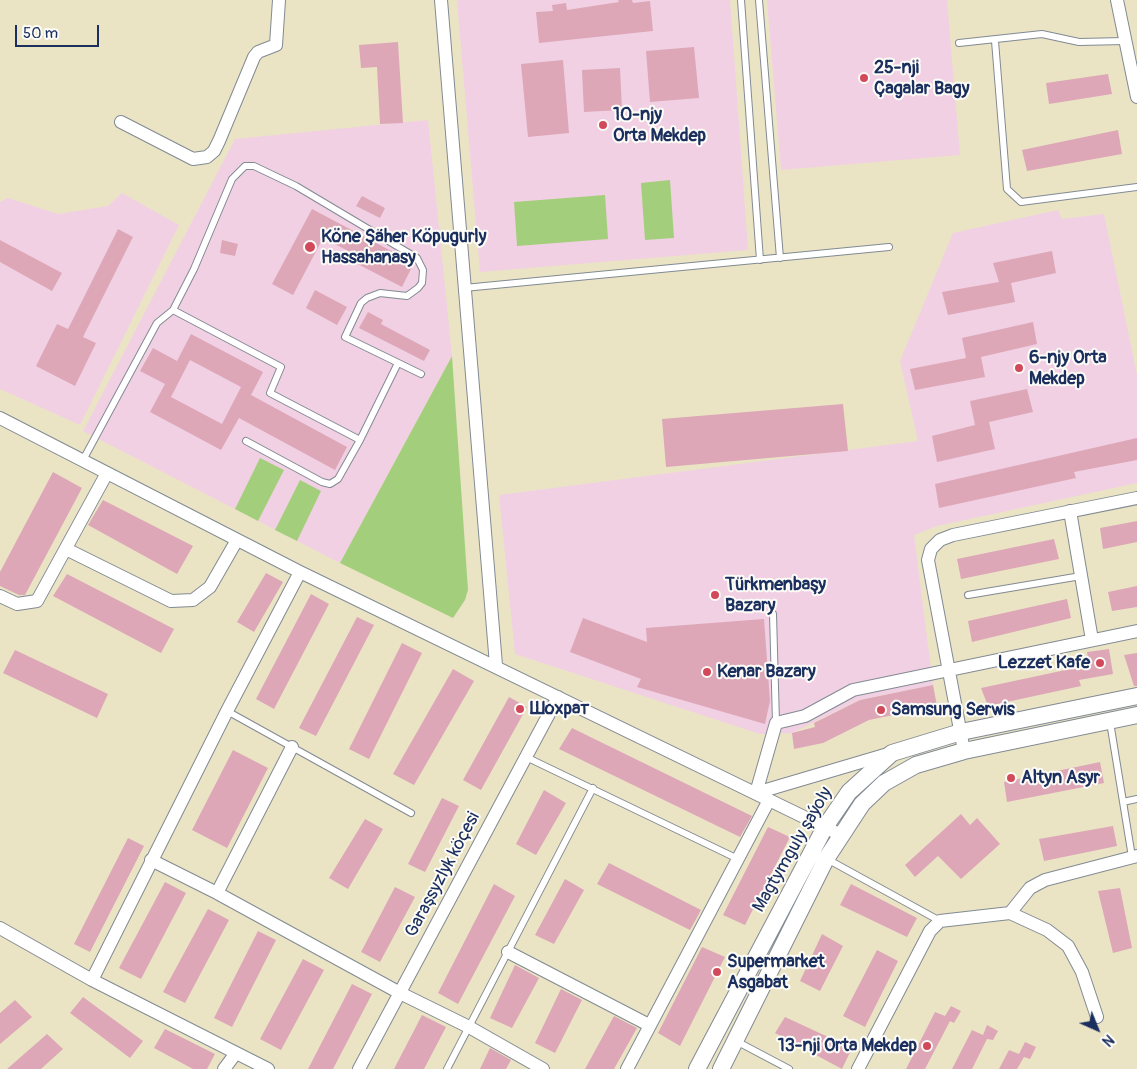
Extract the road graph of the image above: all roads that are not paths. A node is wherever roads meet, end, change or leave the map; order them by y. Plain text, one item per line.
1 (279, 0) edge
2 (441, 0) edge
3 (741, 0) edge
4 (759, 0) edge
5 (1117, 0) edge
6 (995, 41) junction
7 (1126, 41) junction
8 (958, 43) dead end
9 (1137, 97) edge
10 (121, 122) dead end
11 (1137, 187) edge
12 (889, 247) dead end
13 (780, 258) junction
14 (760, 260) junction
15 (464, 288) junction
16 (173, 310) junction
17 (398, 363) junction
18 (421, 374) dead end
19 (0, 418) edge
20 (246, 440) dead end
21 (360, 440) junction
22 (83, 460) junction
23 (107, 473) junction
24 (1137, 498) edge
25 (1070, 511) junction
26 (237, 540) junction
27 (66, 548) junction
28 (300, 572) junction
29 (1081, 576) junction
30 (968, 595) dead end
31 (0, 596) edge
32 (773, 614) dead end
33 (1137, 631) edge
34 (1092, 640) junction
35 (496, 665) junction
36 (948, 669) junction
37 (1137, 696) edge
38 (558, 697) junction
39 (226, 711) junction
40 (1137, 715) edge
41 (1110, 721) junction
42 (776, 722) junction
43 (961, 732) junction
44 (292, 747) junction
45 (964, 751) junction
46 (892, 753) junction
47 (526, 757) junction
48 (594, 788) junction
49 (756, 793) junction
50 (1137, 799) edge
51 (769, 800) junction
52 (1123, 802) junction
53 (411, 813) dead end
54 (825, 827) junction
55 (841, 835) junction
56 (1134, 856) edge
57 (826, 858) junction
58 (738, 859) junction
59 (151, 860) junction
60 (218, 893) junction
61 (1010, 913) junction
62 (940, 921) junction
63 (0, 928) edge
64 (508, 952) junction
65 (92, 980) junction
66 (400, 993) junction
67 (1097, 1017) dead end
68 (649, 1025) junction
69 (469, 1027) junction
70 (735, 1041) junction
71 (236, 1053) junction
72 (224, 1069) edge
73 (268, 1069) edge
74 (359, 1069) edge
75 (447, 1069) edge
76 (543, 1069) edge
77 (627, 1069) edge
78 (697, 1069) edge
79 (721, 1069) edge
80 (789, 1069) edge
81 (858, 1069) edge

1 - 10 street
2 - 15 street
3 - 14 lane
4 - 13 lane
5 - 7 street
6 - 7 lane
6 - 8 lane
6 - 11 lane
7 - 9 street
12 - 13 lane
13 - 14 lane
14 - 15 lane
15 - 35 street
16 - 17 lane
16 - 21 lane
16 - 22 lane
17 - 18 lane
17 - 21 lane
19 - 22 street
20 - 21 lane
22 - 23 street
23 - 26 street
23 - 27 street
24 - 25 street
25 - 29 street
25 - 36 street
26 - 27 street
26 - 28 street
27 - 31 street
28 - 35 street
28 - 39 street
29 - 30 lane
29 - 34 street
32 - 42 lane
33 - 34 street
34 - 36 street
35 - 38 street
36 - 42 street
36 - 43 street
37 - 43 street, Magtymguly şaýoly
38 - 47 street, Garaşsyzlyk köçesi
38 - 49 street
39 - 44 lane
39 - 59 street
40 - 41 street, Magtymguly şaýoly
41 - 45 street, Magtymguly şaýoly
41 - 52 lane
42 - 49 street
43 - 45 street
43 - 46 street, Magtymguly şaýoly
44 - 53 lane
44 - 60 street
45 - 55 street, Magtymguly şaýoly
46 - 49 street
46 - 54 street, Magtymguly şaýoly
47 - 48 lane
47 - 66 street, Garaşsyzlyk köçesi
48 - 58 lane
48 - 64 lane
49 - 51 street
50 - 52 lane
51 - 54 street
51 - 58 street
52 - 56 lane
54 - 55 street
54 - 78 street, Magtymguly şaýoly
55 - 57 street, Magtymguly şaýoly
56 - 61 street
57 - 62 lane
57 - 70 street, Magtymguly şaýoly
58 - 68 street
59 - 60 street
59 - 65 street
60 - 66 street
61 - 62 street
61 - 67 street
62 - 81 street
63 - 65 street
64 - 68 street
64 - 69 lane
65 - 71 street
66 - 69 street
66 - 74 street, Garaşsyzlyk köçesi
68 - 77 street
69 - 75 lane
69 - 76 street
70 - 79 street, Magtymguly şaýoly
70 - 80 lane
71 - 72 street
71 - 73 street

